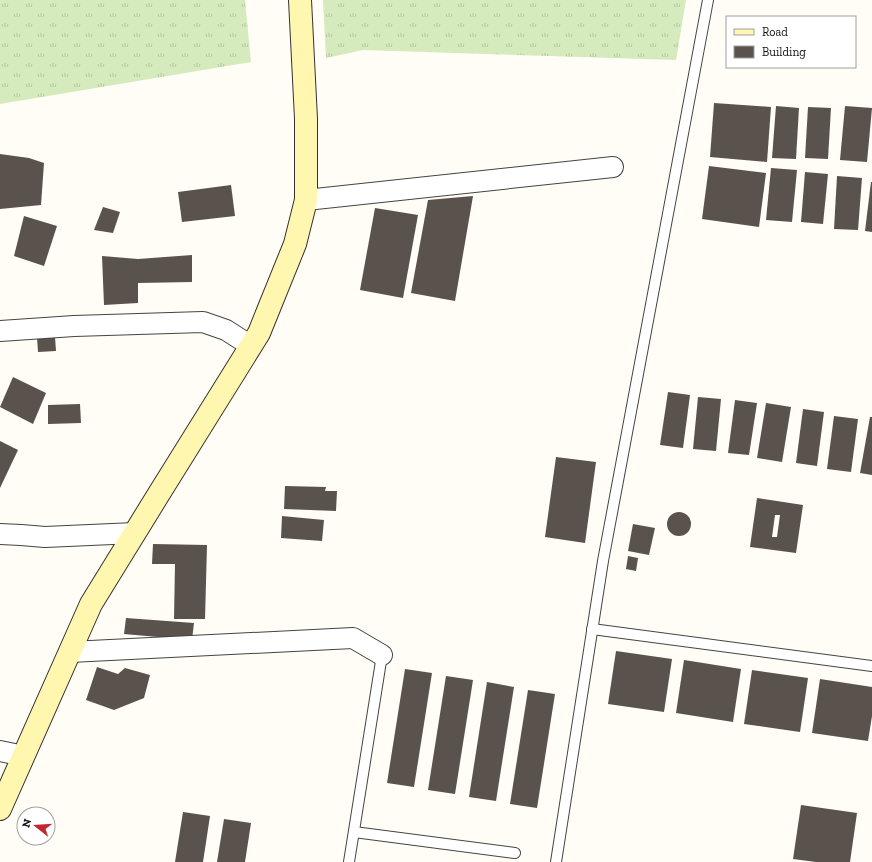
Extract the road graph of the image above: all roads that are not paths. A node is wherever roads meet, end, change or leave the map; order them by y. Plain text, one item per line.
1 (300, 0) edge
2 (708, 0) edge
3 (613, 167) dead end
4 (306, 200) junction
5 (0, 331) edge
6 (251, 346) junction
7 (135, 533) junction
8 (0, 534) edge
9 (592, 629) junction
10 (70, 652) junction
11 (382, 655) joint
12 (872, 666) edge
13 (0, 751) edge
14 (24, 756) junction
15 (0, 809) edge
16 (354, 832) junction
17 (515, 853) dead end
18 (350, 862) edge
19 (556, 862) edge

1 - 4 street
2 - 9 lane
3 - 4 street
4 - 6 street
5 - 6 street
6 - 7 street
7 - 8 street
7 - 10 street
9 - 12 lane
9 - 19 lane
10 - 11 street
10 - 14 street
11 - 16 lane
13 - 14 street
14 - 15 street
16 - 17 lane
16 - 18 lane

